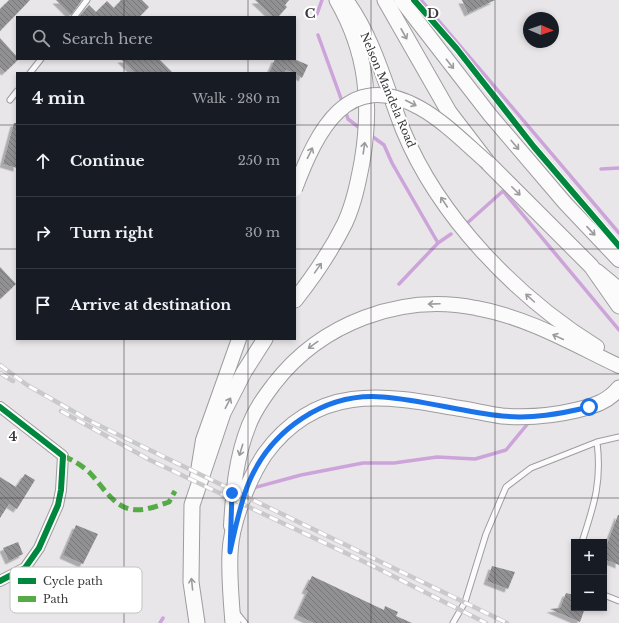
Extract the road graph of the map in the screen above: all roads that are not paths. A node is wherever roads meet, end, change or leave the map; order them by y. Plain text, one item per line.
1 (87, 0) edge
2 (337, 0) edge
3 (346, 0) edge
4 (385, 0) edge
5 (401, 0) edge
6 (75, 16) edge
7 (40, 60) edge
8 (31, 72) edge
9 (16, 92) edge
10 (10, 100) dead end
11 (488, 163) junction
12 (296, 188) edge
13 (619, 260) edge
14 (591, 266) junction
15 (619, 289) edge
16 (296, 299) edge
17 (619, 306) edge
18 (239, 340) edge
19 (264, 340) edge
20 (619, 361) edge
21 (619, 366) edge
22 (619, 388) edge
23 (0, 407) edge
24 (619, 437) edge
25 (597, 442) junction
26 (192, 505) junction
27 (583, 539) edge
28 (230, 552) junction
29 (26, 567) edge
30 (10, 576) edge
31 (0, 581) edge
32 (607, 596) edge
33 (619, 601) edge
34 (232, 606) junction
35 (197, 623) edge
36 (233, 623) edge
37 (245, 623) edge
38 (453, 623) edge

1 - 6 lane
16 -> 2 main road
20 -> 3 main road, Nelson Mandela Road
4 -> 11 main road
5 -> 13 main road
7 - 8 lane
9 - 10 lane
12 -> 11 main road, bridge
11 -> 14 main road
14 - 15 main road
14 - 17 main road
18 - 26 main road
26 -> 19 main road
21 -> 28 main road
22 - 28 main road
23 - 29 street
24 - 25 lane
25 - 27 lane
25 - 38 lane
35 -> 26 main road
28 - 34 main road
30 - 31 street
32 - 33 lane
34 - 36 main road
34 - 37 lane

